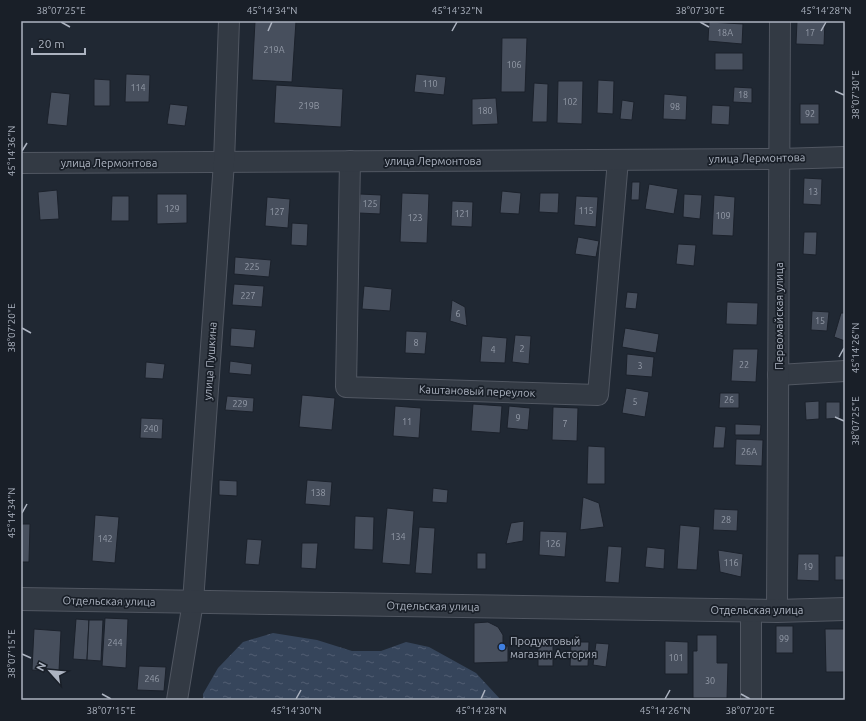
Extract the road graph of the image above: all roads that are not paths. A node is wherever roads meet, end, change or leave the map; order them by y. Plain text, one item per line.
1 (229, 21) edge
2 (780, 21) edge
3 (845, 157) edge
4 (779, 159) junction
5 (618, 160) junction
6 (350, 161) junction
7 (224, 162) junction
8 (21, 163) edge
9 (845, 372) edge
10 (778, 375) junction
11 (21, 599) edge
12 (192, 602) junction
13 (845, 609) edge
14 (751, 610) junction
15 (777, 611) junction
16 (177, 700) edge
17 (751, 700) edge

1 - 7 street, улица Пушкина
2 - 4 street, Первомайская улица
3 - 4 street, улица Лермонтова
4 - 5 street, улица Лермонтова
4 - 10 street, Первомайская улица
5 - 6 street, улица Лермонтова
5 - 6 street, Каштановый переулок
6 - 7 street, улица Лермонтова
7 - 8 street, улица Лермонтова
7 - 12 street, улица Пушкина
9 - 10 street
10 - 15 street, Первомайская улица
11 - 12 street, Отдельская улица
12 - 14 street, Отдельская улица
12 - 16 street, улица Пушкина
13 - 15 street, Отдельская улица
14 - 15 street, Отдельская улица
14 - 17 street

